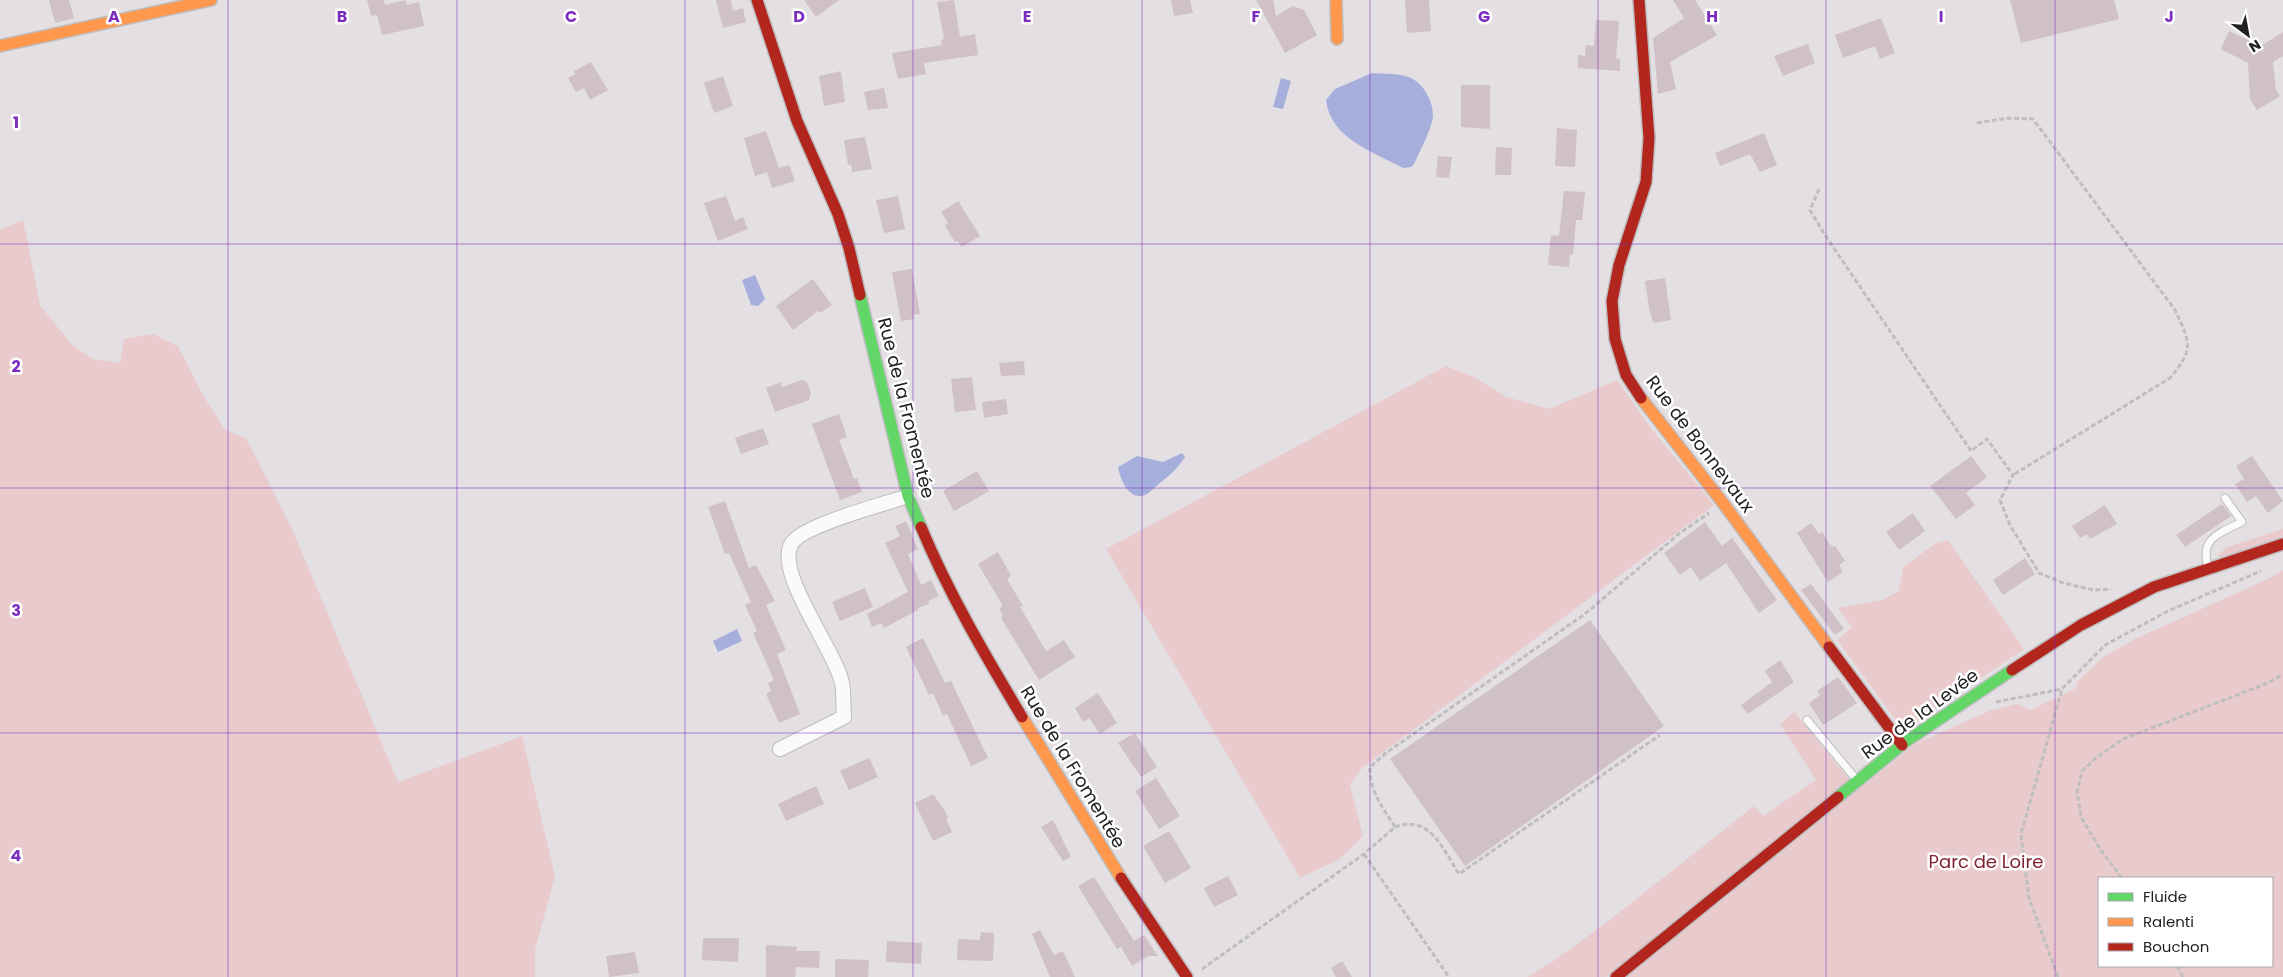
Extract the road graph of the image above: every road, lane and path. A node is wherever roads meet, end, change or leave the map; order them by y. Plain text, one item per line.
1 (211, 0) edge
2 (757, 0) edge
3 (1336, 0) edge
4 (1639, 0) edge
5 (1337, 39) dead end
6 (0, 46) edge
7 (1977, 123) dead end
8 (1819, 189) dead end
9 (2014, 475) junction
10 (908, 496) junction
11 (2225, 498) dead end
12 (1723, 502) junction
13 (2283, 544) edge
14 (2209, 569) junction
15 (2264, 569) dead end
16 (2114, 589) dead end
17 (2283, 675) edge
18 (2062, 689) junction
19 (1995, 702) dead end
20 (1807, 720) dead end
21 (1660, 734) dead end
22 (1902, 745) junction
23 (780, 749) dead end
24 (1857, 781) junction
25 (1395, 827) junction
26 (1364, 854) junction
27 (2121, 877) edge
28 (1199, 971) dead end
29 (1187, 977) edge
30 (1449, 977) edge
31 (1616, 977) edge
32 (2058, 977) edge

1 - 6 street
2 - 10 street, Rue de la Fromentée
3 - 5 street
4 - 12 street, Rue de Bonnevaux
7 - 9 path
8 - 9 path
9 - 16 path
10 - 23 street
10 - 29 street, Rue de la Fromentée
11 - 14 lane
12 - 22 street, Rue de Bonnevaux
12 - 25 path
13 - 14 street, Rue de la Levée
14 - 22 street, Rue de la Levée
15 - 18 path
17 - 27 path
18 - 19 path
18 - 32 path
20 - 24 lane
21 - 25 path
22 - 24 street, Rue de la Levée
24 - 31 street, Rue de la Levée
25 - 26 path
26 - 28 path
26 - 30 path

